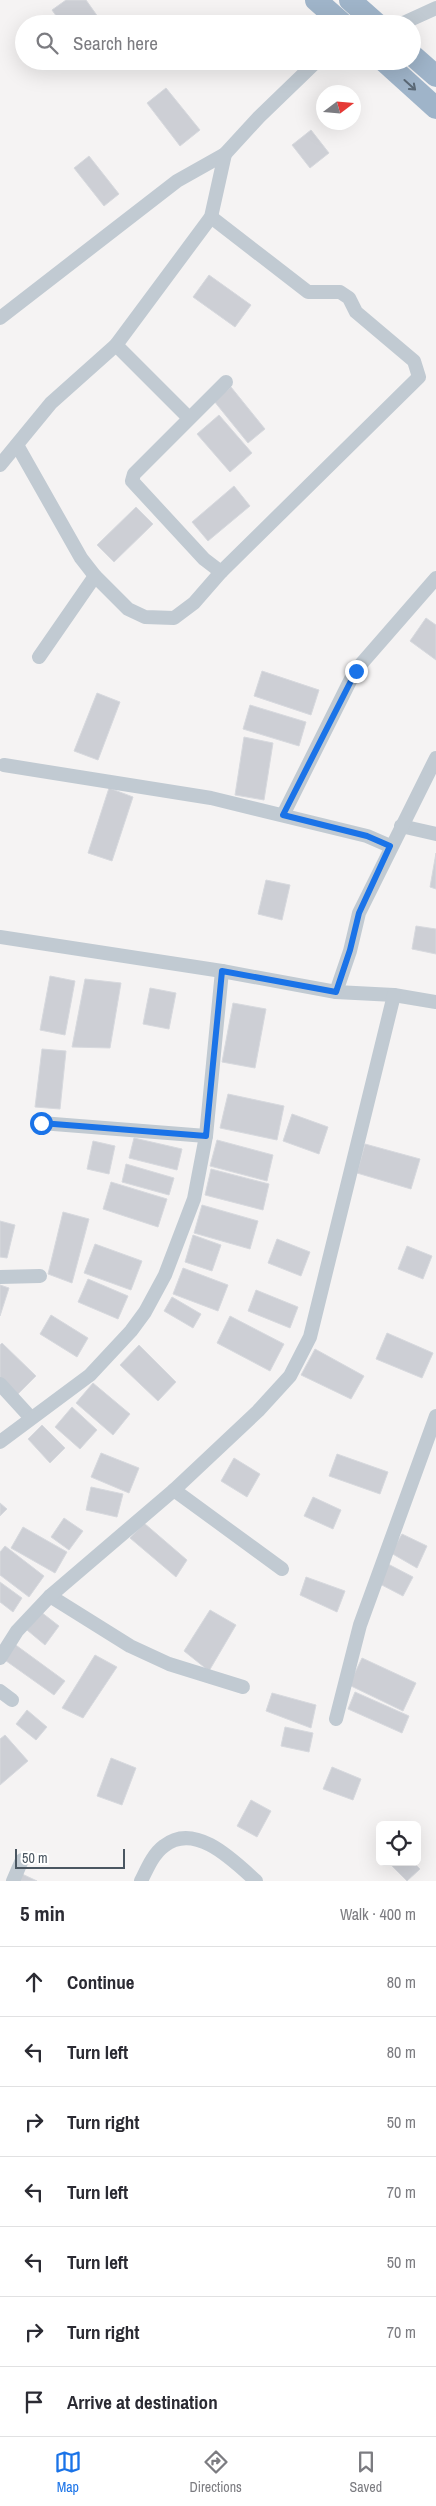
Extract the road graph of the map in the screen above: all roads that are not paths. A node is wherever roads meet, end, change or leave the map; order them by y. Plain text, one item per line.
1 (316, 0) edge
2 (350, 0) edge
3 (436, 8) edge
4 (333, 15) edge
5 (367, 15) edge
6 (421, 15) edge
7 (421, 63) edge
8 (309, 70) edge
9 (394, 70) edge
10 (436, 76) edge
11 (436, 108) edge
12 (225, 154) junction
13 (211, 217) junction
14 (2, 313) edge
15 (116, 345) junction
16 (226, 382) dead end
17 (188, 417) junction
18 (17, 445) junction
19 (0, 465) edge
20 (221, 572) junction
21 (95, 576) junction
22 (436, 578) edge
23 (39, 657) dead end
24 (436, 758) edge
25 (4, 765) dead end
26 (283, 815) junction
27 (401, 826) junction
28 (436, 834) edge
29 (390, 846) junction
30 (0, 937) edge
31 (222, 971) junction
32 (336, 992) junction
33 (394, 995) junction
34 (436, 1002) edge
35 (41, 1123) dead end
36 (206, 1136) junction
37 (40, 1276) dead end
38 (0, 1277) edge
39 (0, 1384) edge
40 (436, 1416) edge
41 (31, 1418) junction
42 (0, 1442) edge
43 (174, 1490) junction
44 (282, 1569) dead end
45 (50, 1596) junction
46 (0, 1658) edge
47 (243, 1687) dead end
48 (0, 1691) edge
49 (12, 1700) dead end
50 (336, 1718) dead end
51 (22, 1860) dead end
52 (13, 1881) edge
53 (141, 1881) edge
54 (256, 1881) edge

1 - 4 highway
2 - 5 highway
3 - 6 street
7 - 10 highway
8 - 12 street
9 -> 11 highway
12 - 13 street
12 - 14 street
13 - 15 street
13 - 20 street
15 - 17 street
15 - 18 street
16 - 17 street
17 - 20 street
18 - 19 street
18 - 21 street
20 - 21 street
21 - 23 street
22 - 26 street
24 - 27 street
25 - 26 street
26 - 29 street
27 - 28 street
27 - 29 street
29 - 32 street
30 - 31 street
31 - 32 street
31 - 36 street
32 - 33 street
33 - 34 street
33 - 43 street
35 - 36 street
36 - 41 street
37 - 38 street
39 - 41 street
40 - 50 street
41 - 42 street
43 - 44 street
43 - 45 street
45 - 46 street
45 - 47 street
48 - 49 street
51 - 52 street
53 - 54 street

